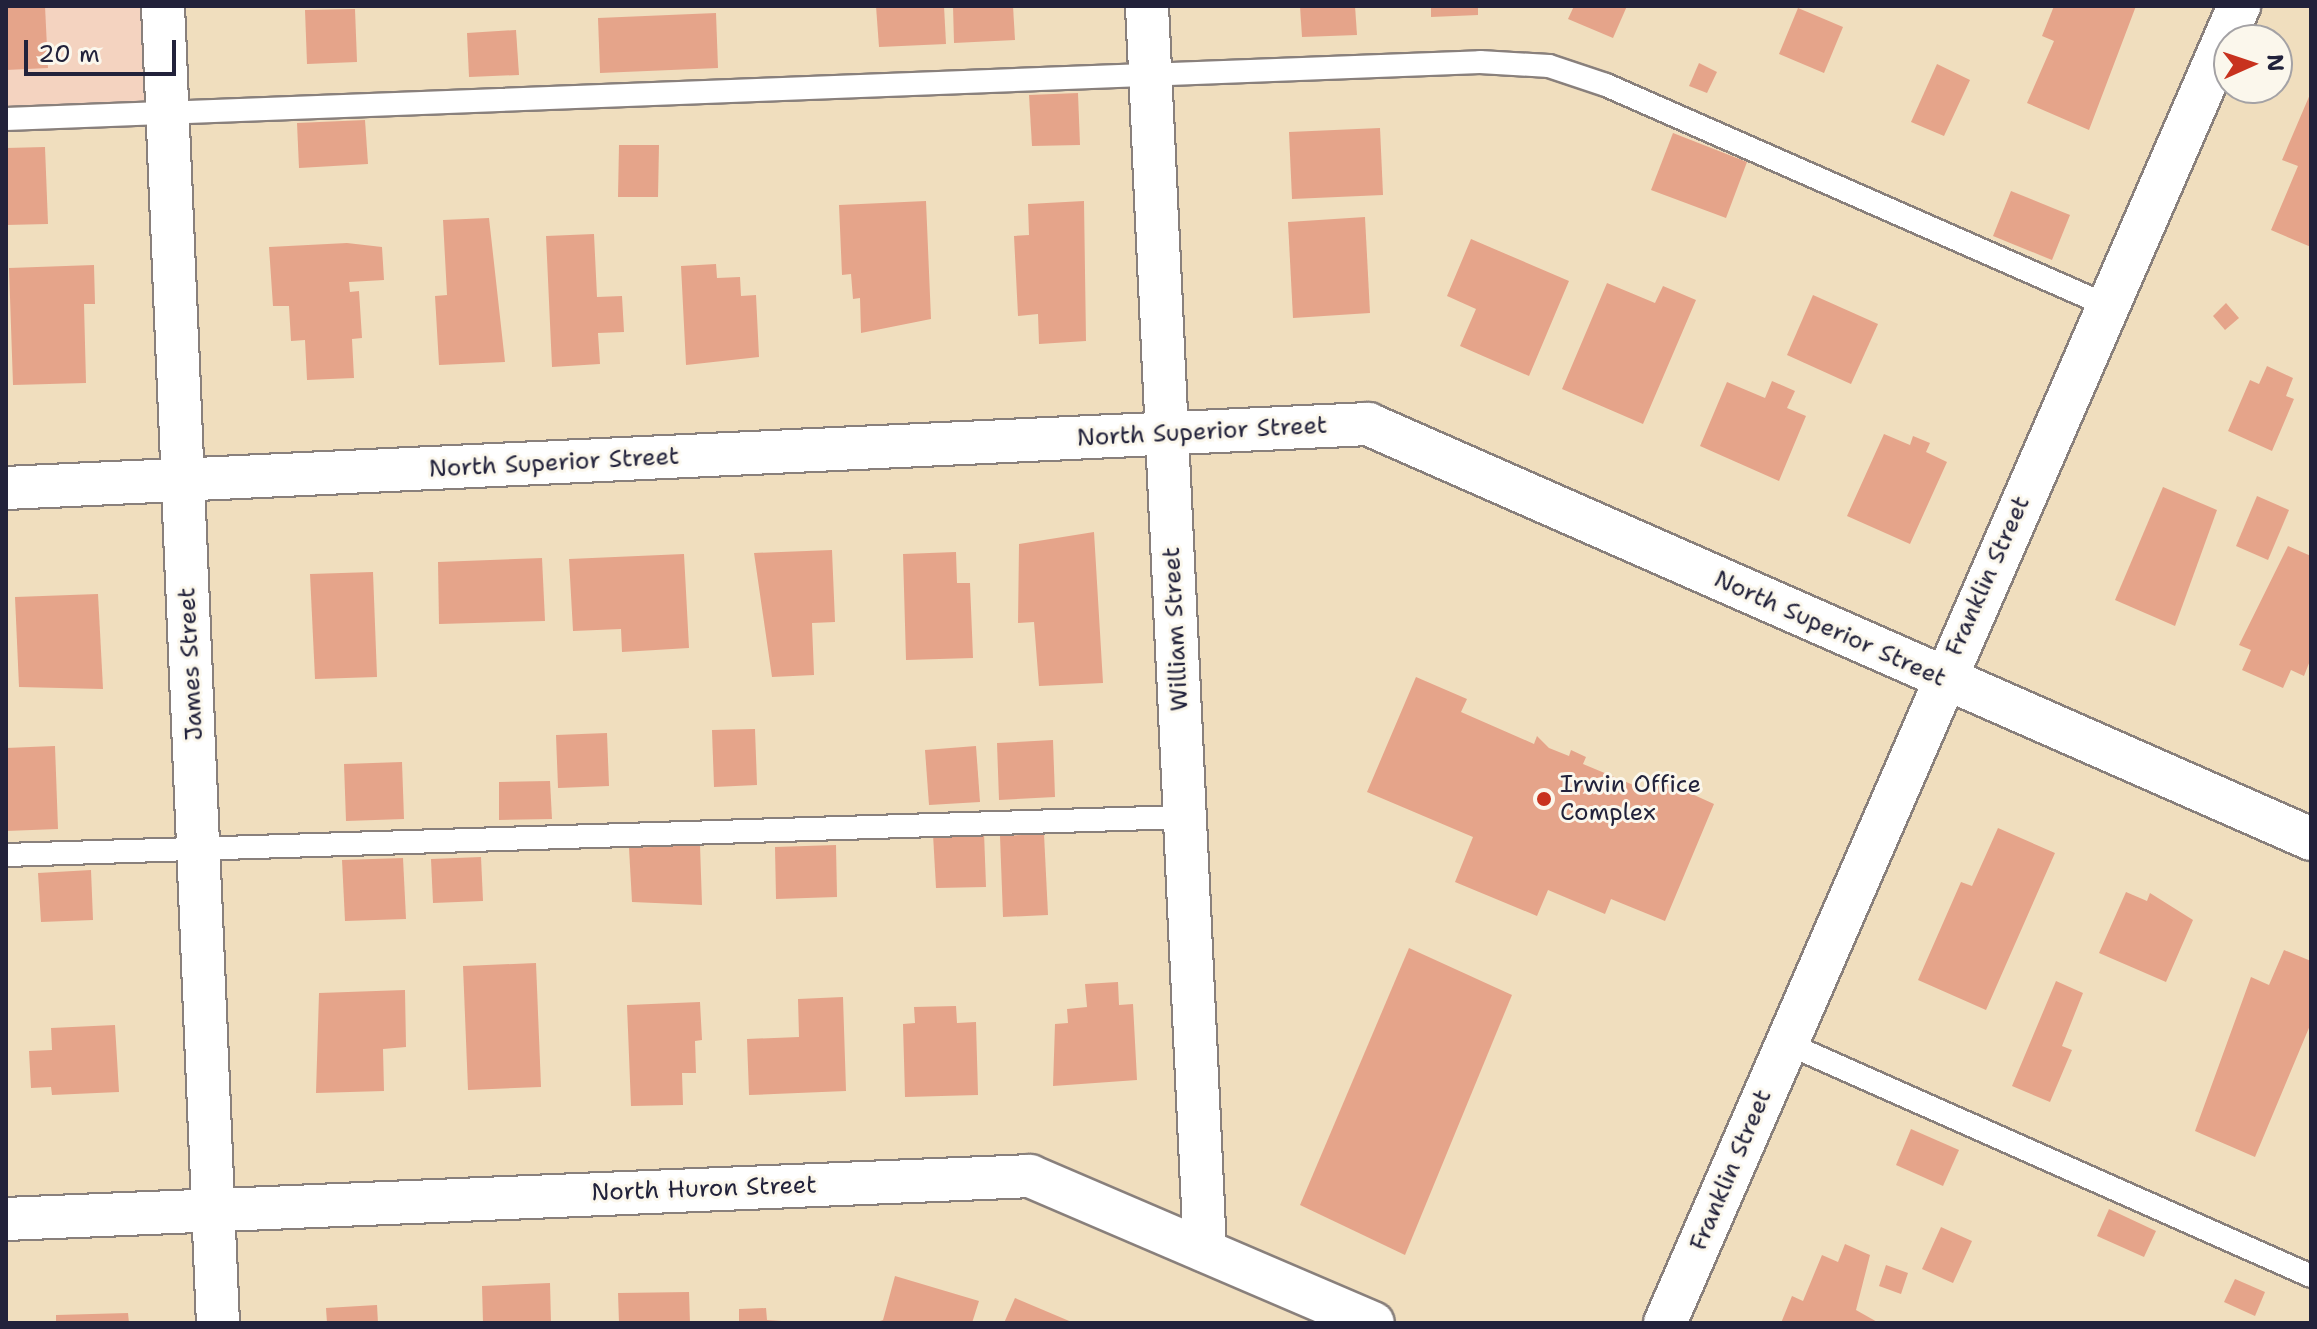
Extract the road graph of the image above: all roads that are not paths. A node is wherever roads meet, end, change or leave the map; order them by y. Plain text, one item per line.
1 (163, 6) edge
2 (1147, 6) edge
3 (2239, 6) edge
4 (1150, 75) junction
5 (168, 113) junction
6 (6, 119) edge
7 (2106, 305) junction
8 (1167, 434) junction
9 (183, 480) junction
10 (6, 488) edge
11 (1943, 680) junction
12 (1185, 817) junction
13 (2311, 839) edge
14 (199, 848) junction
15 (6, 855) edge
16 (1786, 1043) junction
17 (214, 1210) junction
18 (6, 1219) edge
19 (1205, 1251) junction
20 (2311, 1276) edge
21 (218, 1323) edge
22 (1373, 1323) edge
23 (1665, 1323) edge

1 - 5 street, James Street
2 - 4 street, William Street
3 - 7 street, Franklin Street
4 - 5 lane
4 - 7 lane
4 - 8 street, William Street
5 - 6 lane
5 - 9 street, James Street
7 - 11 street, Franklin Street
8 - 9 street, North Superior Street
8 - 11 street, North Superior Street
8 - 12 street, William Street
9 - 10 street, North Superior Street
9 - 14 street, James Street
11 - 13 street, North Superior Street
11 - 16 street, Franklin Street
12 - 14 lane
12 - 19 street, William Street
14 - 15 lane
14 - 17 street, James Street
16 - 20 lane
16 - 23 street, Franklin Street
17 - 18 street, North Huron Street
17 - 19 street, North Huron Street
17 - 21 street, James Street
19 - 22 street, North Huron Street

